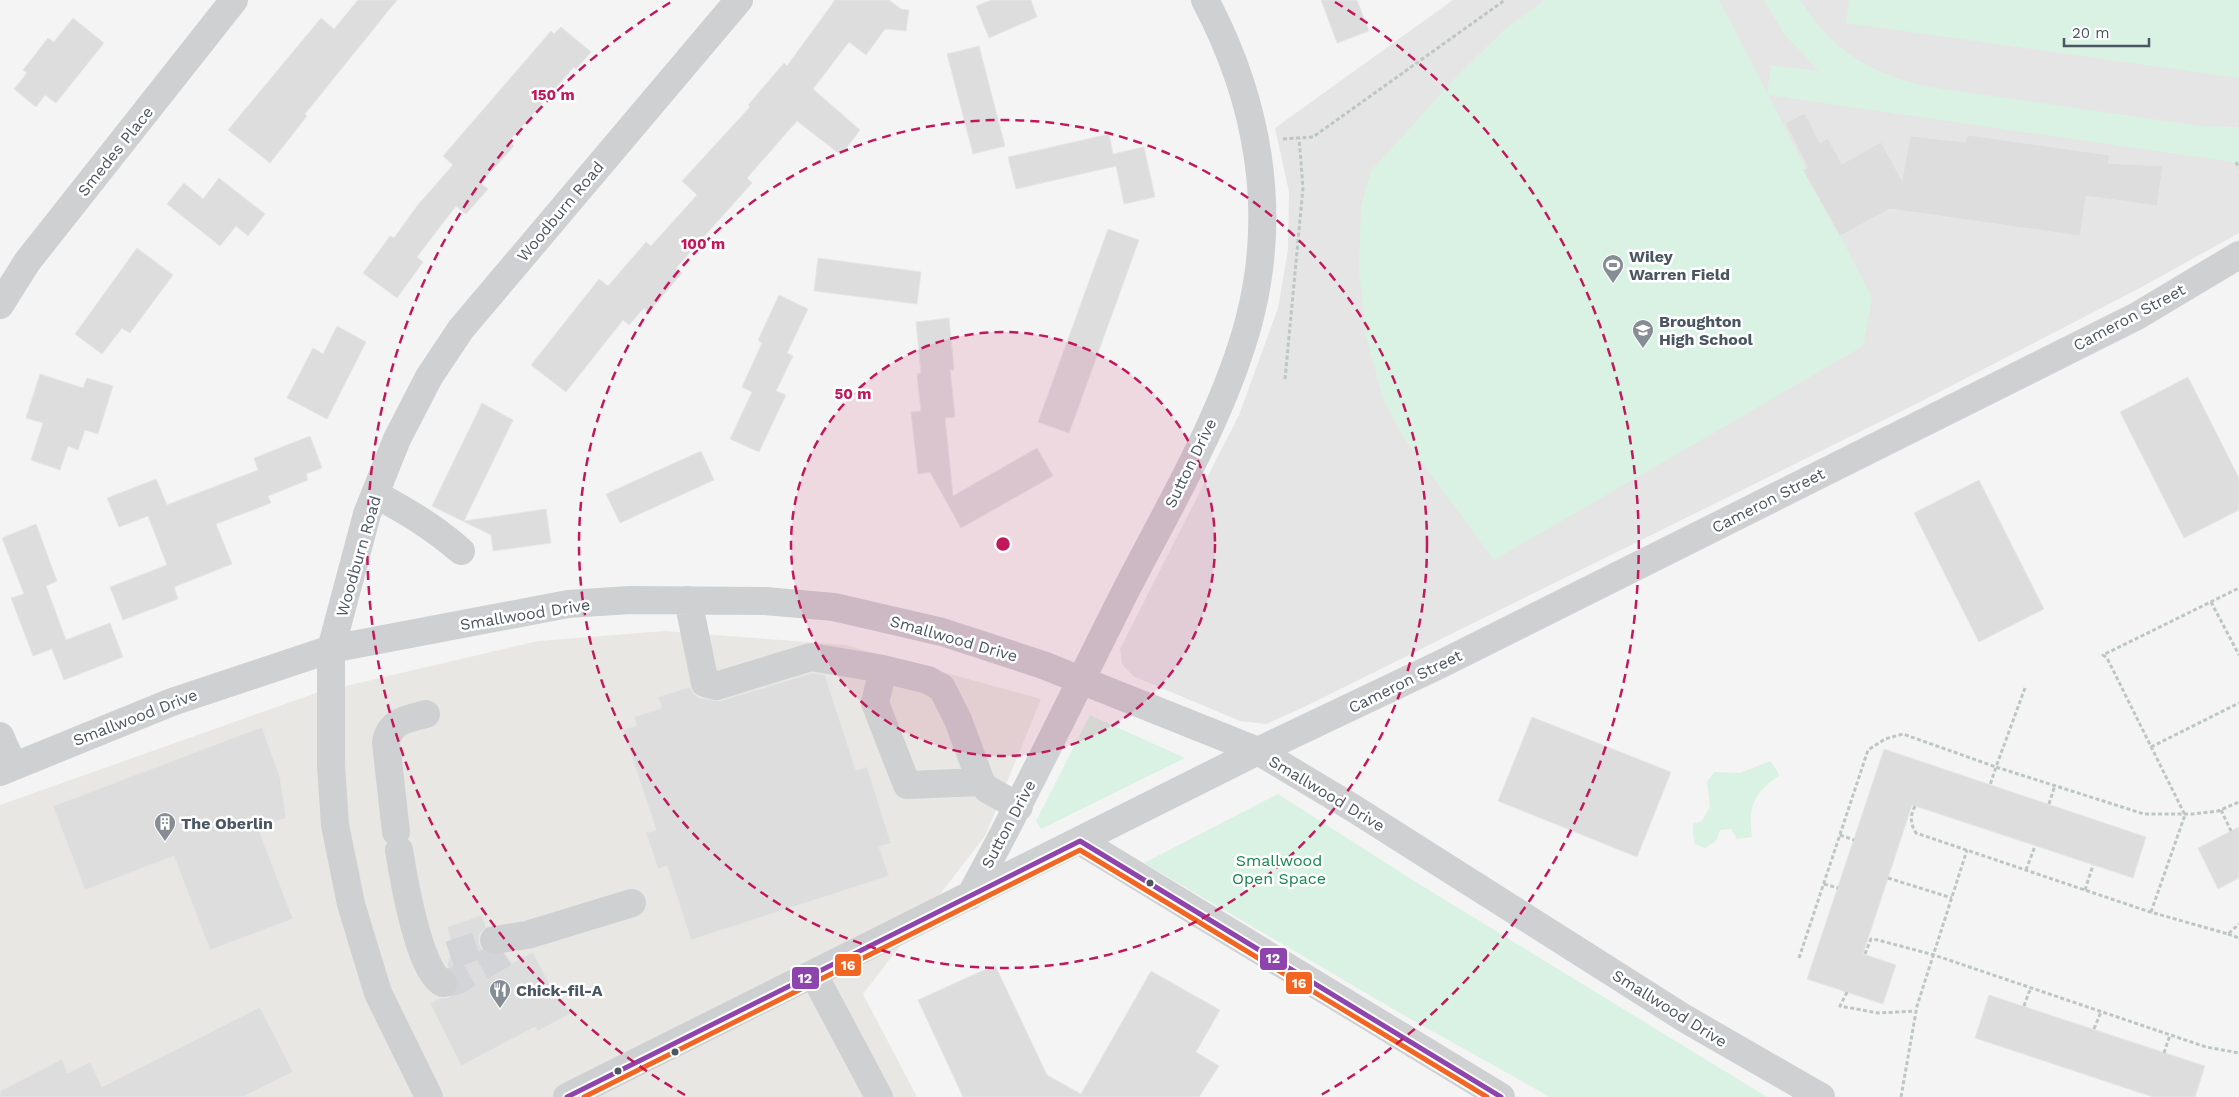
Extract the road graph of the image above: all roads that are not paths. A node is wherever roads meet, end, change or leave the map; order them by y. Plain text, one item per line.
1 (234, 0) edge
2 (739, 0) edge
3 (1205, 0) edge
4 (2239, 255) edge
5 (0, 305) edge
6 (376, 494) junction
7 (461, 551) dead end
8 (688, 600) junction
9 (331, 648) junction
10 (883, 669) junction
11 (1081, 678) junction
12 (426, 714) dead end
13 (0, 736) edge
14 (1258, 751) junction
15 (6, 768) edge
16 (981, 782) junction
17 (1019, 808) junction
18 (1080, 840) junction
19 (970, 896) junction
20 (632, 903) dead end
21 (499, 947) tunnel mouth
22 (814, 974) junction
23 (443, 983) dead end
24 (429, 1097) edge
25 (566, 1097) edge
26 (879, 1097) edge
27 (1501, 1097) edge
28 (1821, 1097) edge

1 - 5 street, Smedes Place
2 - 6 street, Woodburn Road
3 - 11 street, Sutton Drive
4 - 14 street, Cameron Street
6 - 7 street
6 - 9 street, Woodburn Road
8 - 9 street, Smallwood Drive
8 - 10 street
8 - 11 street, Smallwood Drive
9 - 15 street, Smallwood Drive
9 - 24 street, Woodburn Road
10 - 16 street
10 - 16 street
11 - 14 street, Smallwood Drive
11 - 17 street, Sutton Drive
12 - 23 street
13 - 15 street
14 - 18 street, Cameron Street
14 - 28 street, Smallwood Drive
16 - 17 street
17 - 19 street, Sutton Drive
18 - 19 street, Cameron Street
18 - 27 street
19 - 22 street, Cameron Street
20 - 21 street
22 - 25 street, Cameron Street
22 - 26 street

